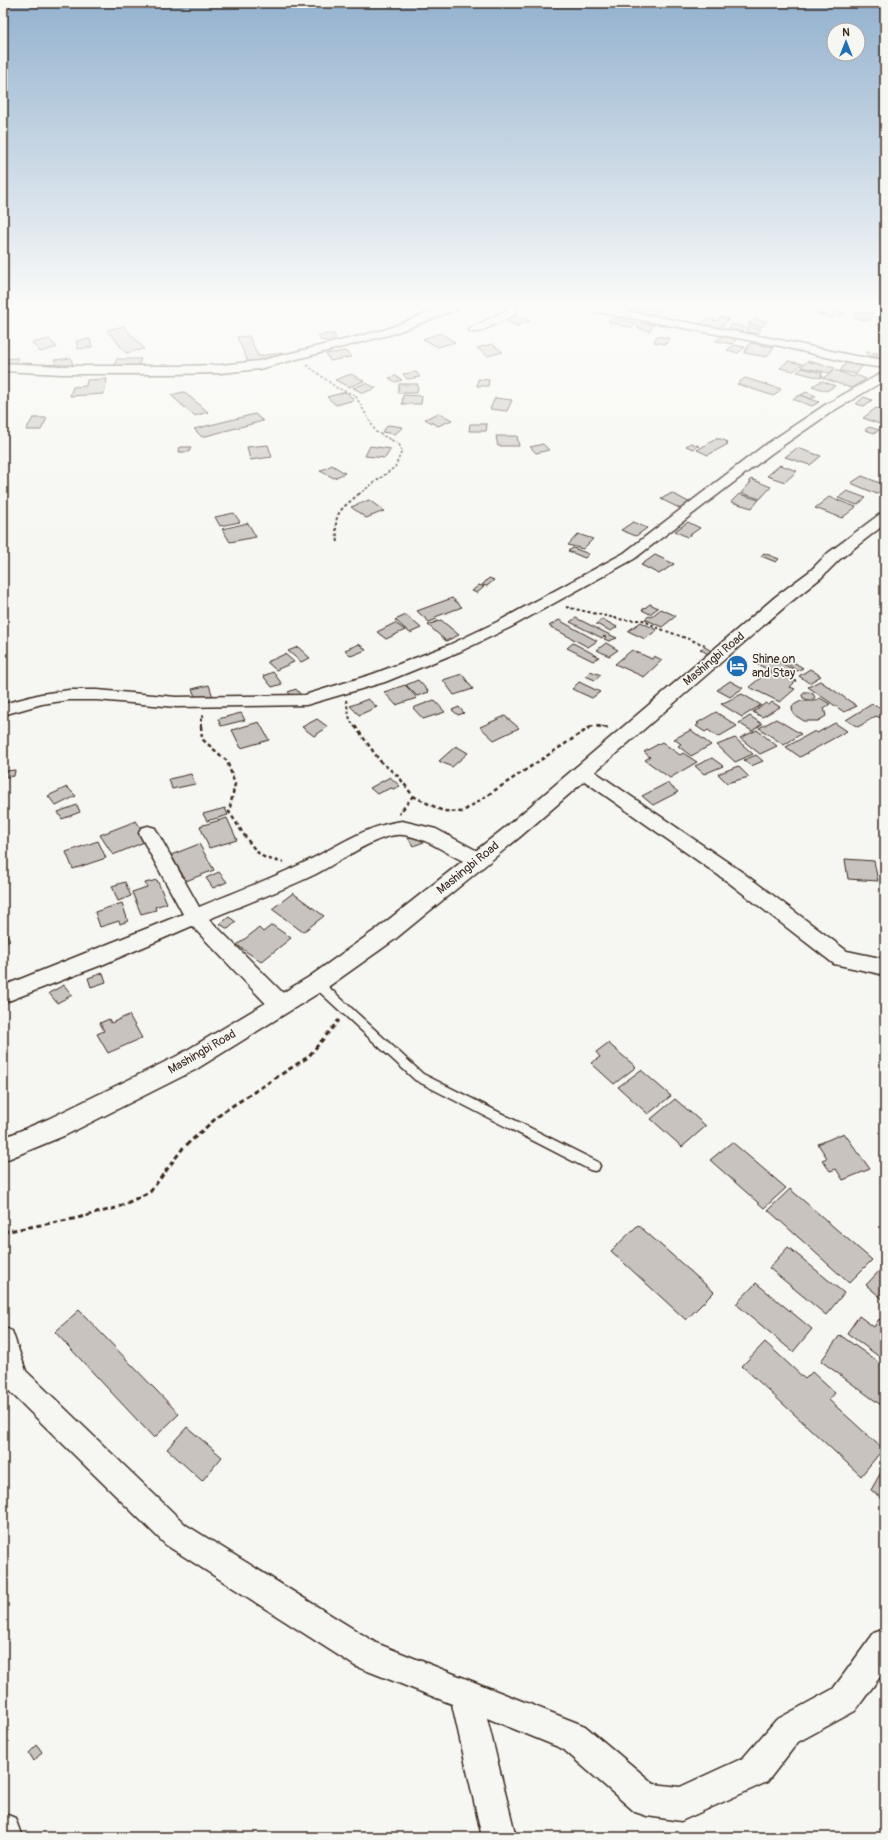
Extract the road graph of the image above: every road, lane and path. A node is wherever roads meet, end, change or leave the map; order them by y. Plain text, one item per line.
1 (350, 393) edge
2 (855, 393) edge
3 (881, 523) edge
4 (338, 542) dead end
5 (544, 602) junction
6 (723, 652) junction
7 (344, 689) junction
8 (3, 710) edge
9 (208, 715) dead end
10 (630, 729) junction
11 (582, 771) junction
12 (413, 796) junction
13 (386, 830) junction
14 (148, 833) dead end
15 (478, 860) junction
16 (308, 870) junction
17 (195, 917) junction
18 (885, 967) edge
19 (317, 983) junction
20 (3, 995) edge
21 (281, 1006) junction
22 (347, 1011) junction
23 (3, 1150) edge
24 (594, 1166) dead end
25 (3, 1232) edge
26 (3, 1340) edge
27 (885, 1644) edge
28 (465, 1694) junction
29 (3, 1830) edge
30 (5, 1837) edge
31 (499, 1837) edge

1 - 4 path
2 - 5 street
3 - 6 main road, Mashingbi Road
5 - 6 path
5 - 7 street
6 - 10 main road, Mashingbi Road
7 - 8 street
7 - 12 path
9 - 16 path
10 - 11 main road, Mashingbi Road
10 - 12 path
11 - 15 main road, Mashingbi Road
11 - 18 street
12 - 13 path
13 - 15 street
13 - 16 street
14 - 17 street
15 - 19 main road, Mashingbi Road
16 - 17 street
17 - 20 street
17 - 21 street
19 - 21 main road, Mashingbi Road
19 - 22 lane
21 - 23 main road, Mashingbi Road
22 - 24 lane
22 - 25 path
26 - 28 street
27 - 28 street
28 - 31 street
29 - 30 street

